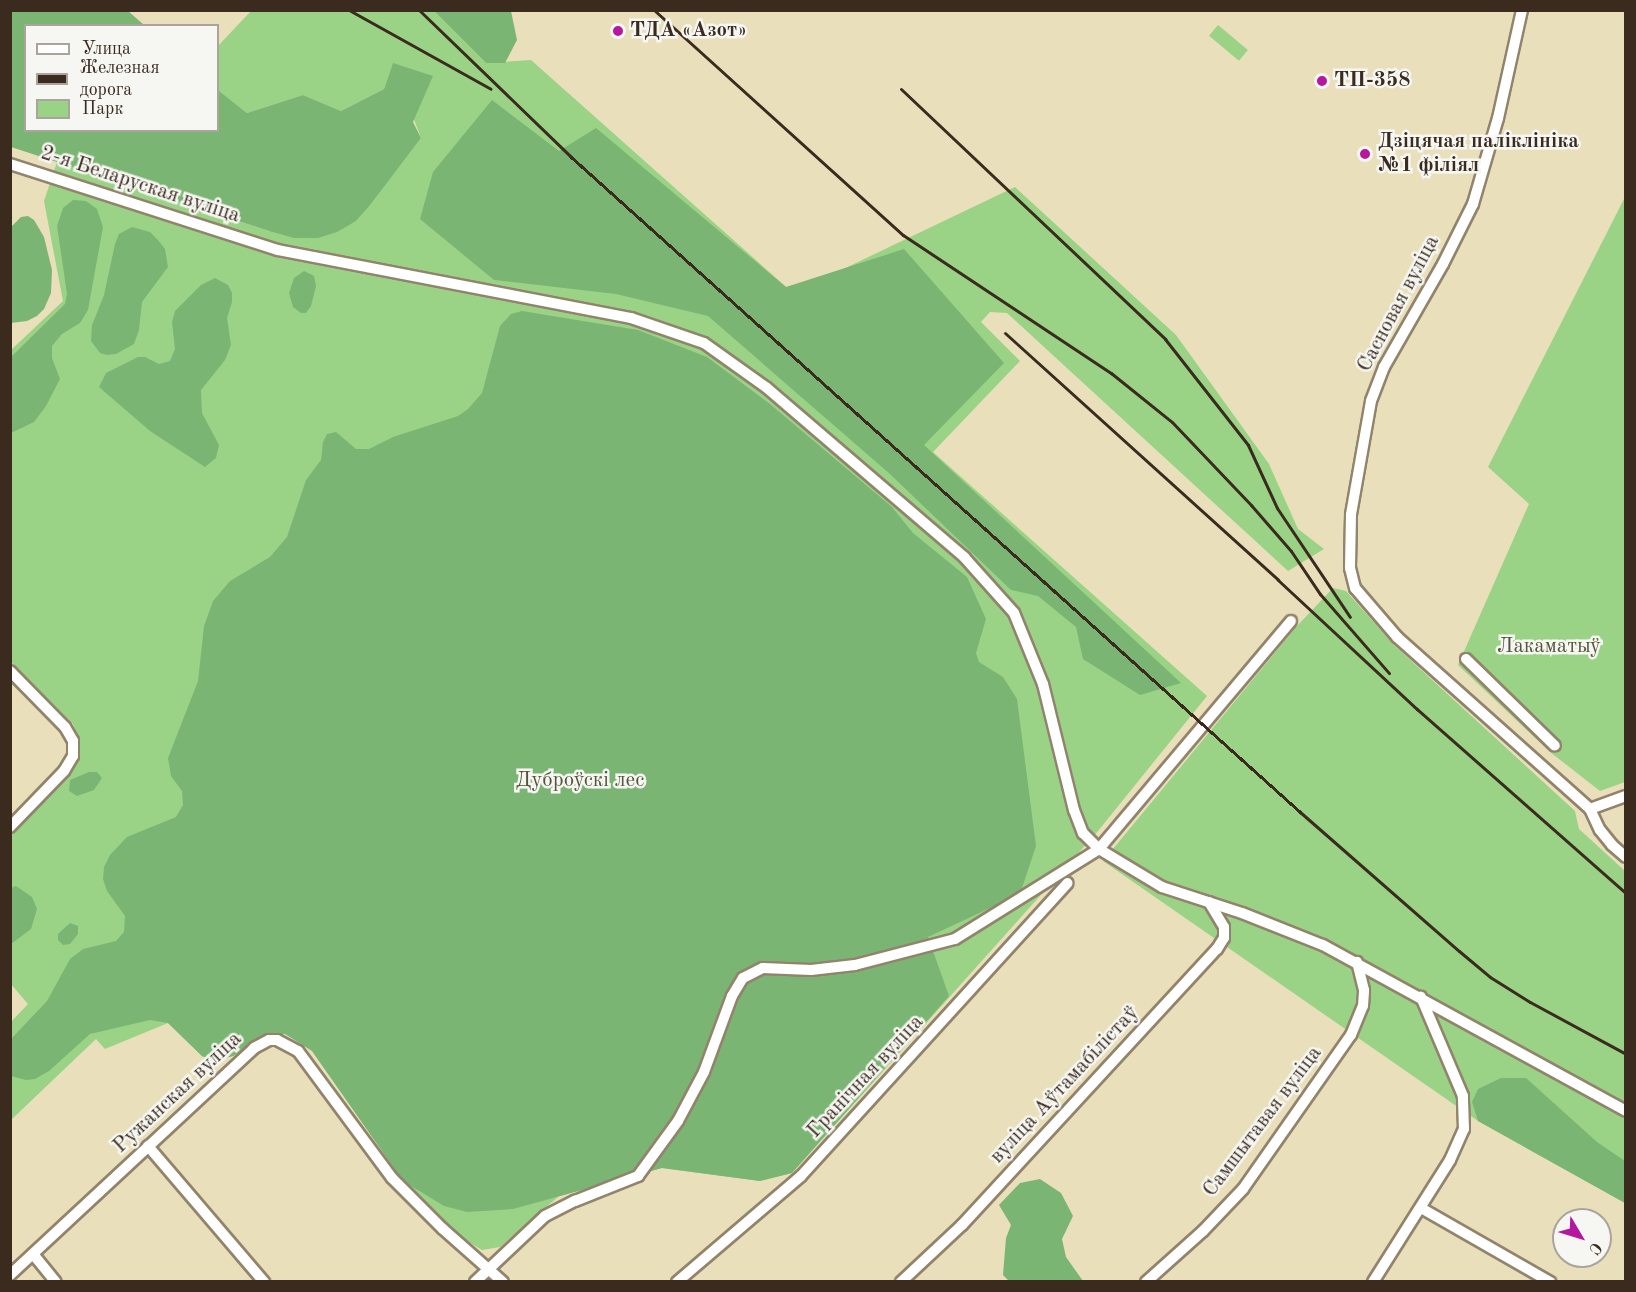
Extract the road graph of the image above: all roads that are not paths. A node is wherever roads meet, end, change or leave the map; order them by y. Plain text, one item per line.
1 (1522, 10) edge
2 (10, 164) edge
3 (1291, 621) dead end
4 (1466, 659) dead end
5 (10, 671) edge
6 (1555, 746) dead end
7 (1626, 796) edge
8 (1590, 809) junction
9 (10, 827) edge
10 (1099, 849) junction
11 (1626, 856) edge
12 (1068, 883) dead end
13 (1209, 902) junction
14 (1357, 962) junction
15 (1422, 997) junction
16 (1626, 1111) edge
17 (148, 1146) junction
18 (1421, 1208) junction
19 (33, 1254) junction
20 (489, 1268) junction
21 (10, 1275) edge
22 (56, 1281) edge
23 (264, 1281) edge
24 (475, 1281) edge
25 (503, 1281) edge
26 (677, 1281) edge
27 (901, 1281) edge
28 (1146, 1281) edge
29 (1373, 1281) edge
30 (1550, 1281) edge

1 - 8 street, Сасновая вуліца
2 - 10 street, 2-я Беларуская вуліца
3 - 10 street
4 - 6 street
5 - 9 street
7 - 8 street
8 - 11 street, Сасновая вуліца
10 - 13 street, 2-я Беларуская вуліца
10 - 20 street
12 - 26 street, Гранічная вуліца
13 - 14 street, 2-я Беларуская вуліца
13 - 27 street, вуліца Аўтамабілістаў
14 - 15 street, 2-я Беларуская вуліца
14 - 28 street, Самшытавая вуліца
15 - 16 street, 2-я Беларуская вуліца
15 - 18 street
17 - 19 street, Ружанская вуліца
17 - 20 street, Ружанская вуліца
17 - 23 street
18 - 29 street
18 - 30 street
19 - 21 street, Ружанская вуліца
19 - 22 street
20 - 24 street
20 - 25 street, Ружанская вуліца

